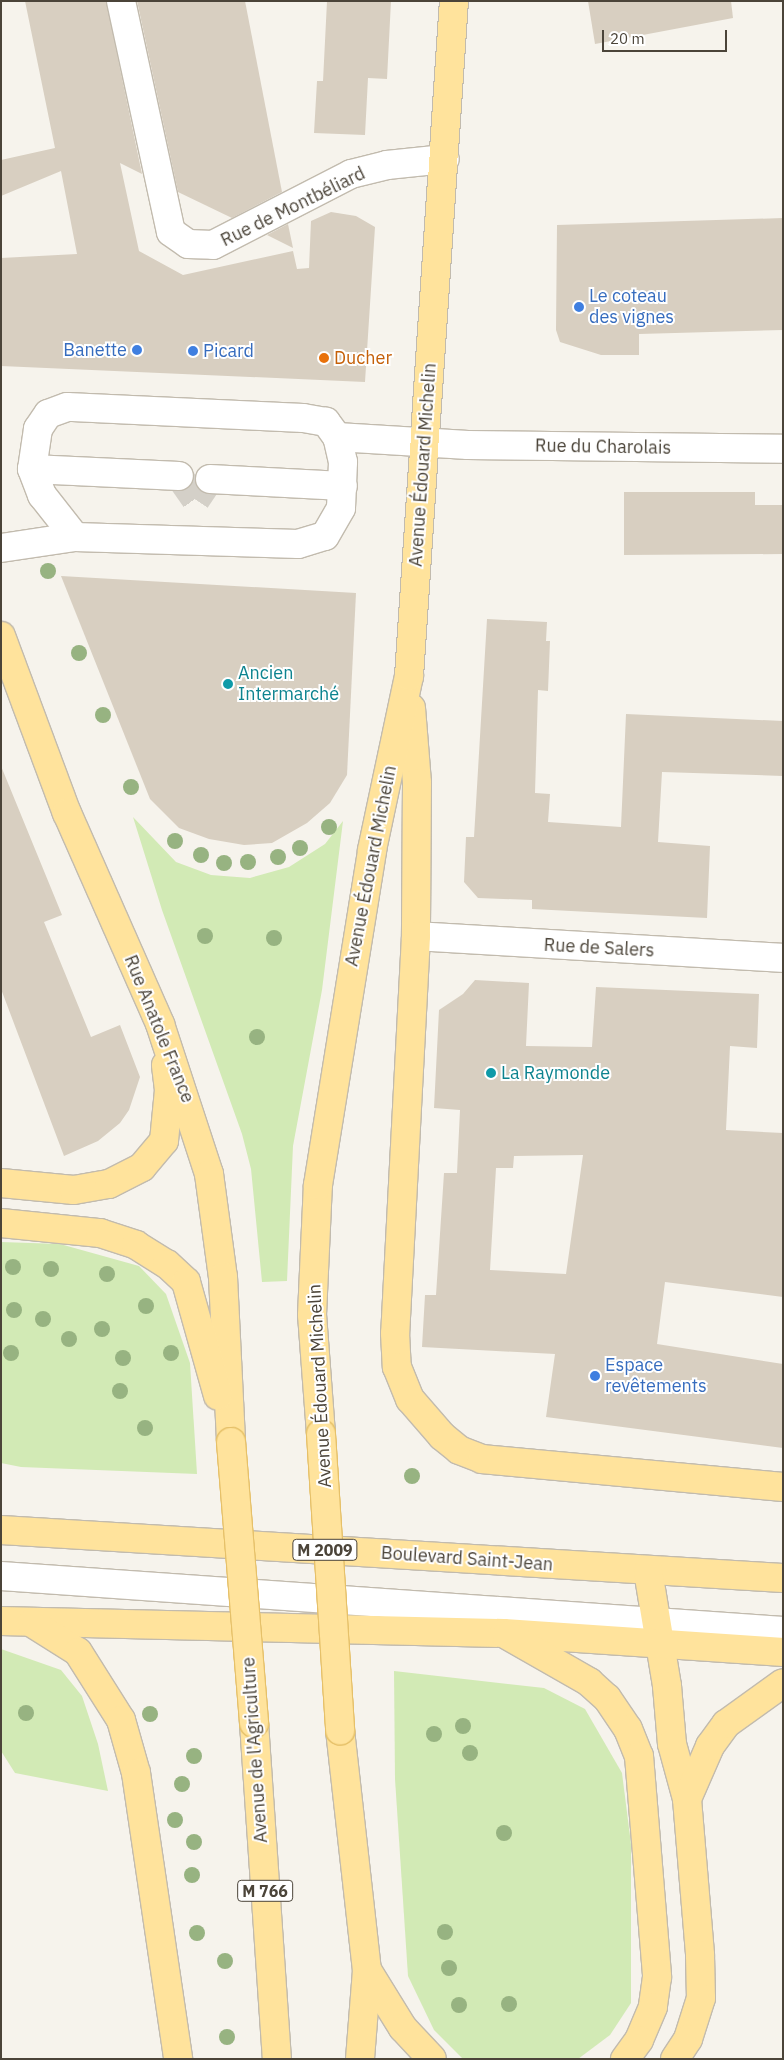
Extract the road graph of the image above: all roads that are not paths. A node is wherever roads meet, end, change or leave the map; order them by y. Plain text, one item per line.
1 (121, 1) edge
2 (454, 1) edge
3 (445, 159) junction
4 (337, 437) junction
5 (423, 443) junction
6 (783, 449) edge
7 (32, 469) junction
8 (179, 476) dead end
9 (210, 480) dead end
10 (343, 486) junction
11 (75, 537) junction
12 (1, 548) edge
13 (1, 636) edge
14 (409, 676) junction
15 (416, 936) junction
16 (783, 958) edge
17 (160, 1024) junction
18 (1, 1183) edge
19 (1, 1223) edge
20 (231, 1442) junction
21 (783, 1487) edge
22 (1, 1530) edge
23 (648, 1571) junction
24 (1, 1576) edge
25 (783, 1578) edge
26 (1, 1621) edge
27 (32, 1623) junction
28 (783, 1631) edge
29 (504, 1633) junction
30 (659, 1633) junction
31 (783, 1652) edge
32 (783, 1683) edge
33 (687, 1799) junction
34 (367, 1970) junction
35 (178, 2059) edge
36 (276, 2059) edge
37 (360, 2059) edge
38 (432, 2059) edge
39 (625, 2059) edge
40 (676, 2059) edge

1 - 3 street, Rue de Montbéliard
2 - 3 main road, Avenue Édouard Michelin
3 - 5 main road, Avenue Édouard Michelin
4 - 5 street, Rue du Charolais
4 - 7 street
4 - 10 street
5 - 6 street, Rue du Charolais
5 - 14 main road, Avenue Édouard Michelin
7 - 8 street
7 - 11 street
9 - 10 street
10 - 11 street
11 - 12 street
13 - 17 main road, Rue Anatole France
14 - 15 main road
14 - 34 main road, Avenue Édouard Michelin, bridge
15 - 16 street, Rue de Salers
15 - 21 main road
17 - 18 main road
17 - 20 main road, Rue Anatole France
19 - 20 main road
20 - 36 main road, Avenue de l'Agriculture / M 766, bridge
22 - 23 main road, Boulevard Saint-Jean / M 2009
23 - 25 main road, Boulevard Saint-Jean / M 2009
23 - 30 main road
24 - 30 street
26 - 27 main road
27 - 29 main road
27 - 35 main road
28 - 30 street
29 - 30 main road
29 - 39 main road
30 - 31 main road
30 - 33 main road
32 - 33 main road
33 - 40 main road
34 - 37 main road
34 - 38 main road

